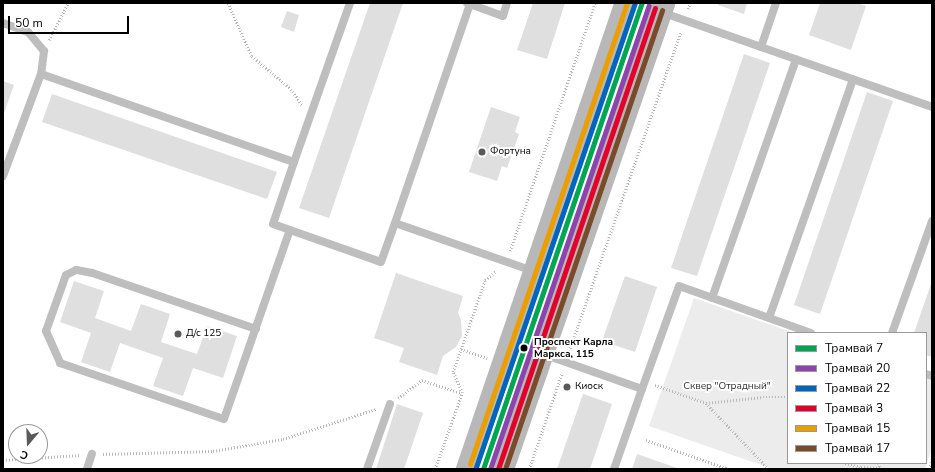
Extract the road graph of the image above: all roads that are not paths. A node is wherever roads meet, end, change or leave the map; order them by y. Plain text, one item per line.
1 (350, 3) edge
2 (469, 3) edge
3 (507, 3) edge
4 (626, 3) edge
5 (776, 3) edge
6 (662, 8) edge
7 (3, 23) edge
8 (761, 47) junction
9 (796, 59) junction
10 (41, 74) junction
11 (853, 79) junction
12 (932, 106) edge
13 (294, 162) junction
14 (3, 176) edge
15 (932, 221) edge
16 (395, 223) junction
17 (290, 230) junction
18 (534, 271) junction
19 (712, 298) junction
20 (769, 318) junction
21 (256, 329) junction
22 (808, 332) edge
23 (892, 332) edge
24 (543, 354) junction
25 (644, 385) junction
26 (390, 404) road end
27 (92, 454) road end
28 (86, 469) edge
29 (367, 469) edge
30 (467, 469) edge
31 (503, 469) edge
32 (614, 469) edge

1 - 13 lane
2 - 3 lane
2 - 16 lane
4 - 18 main road
5 - 8 lane
6 - 8 lane
6 - 24 main road
7 - 10 lane
8 - 9 lane
9 - 11 lane
9 - 19 lane
10 - 13 lane
10 - 14 lane
11 - 12 lane
11 - 20 lane
13 - 17 lane
15 - 23 lane
16 - 17 lane
16 - 18 lane
17 - 21 lane
18 - 30 main road
19 - 20 lane
19 - 25 lane
20 - 22 lane
21 - 21 lane
24 - 25 lane
24 - 31 main road
25 - 32 lane
26 - 29 lane
27 - 28 lane

